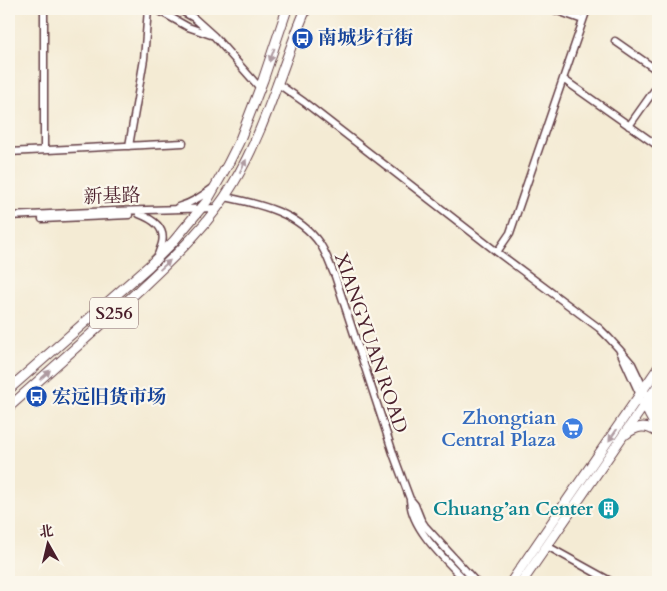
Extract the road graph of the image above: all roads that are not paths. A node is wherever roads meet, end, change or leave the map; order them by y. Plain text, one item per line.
1 (44, 9) edge
2 (148, 9) edge
3 (156, 9) edge
4 (178, 9) edge
5 (287, 9) edge
6 (293, 9) edge
7 (300, 9) edge
8 (306, 9) edge
9 (552, 9) edge
10 (587, 9) edge
11 (583, 20) junction
12 (284, 21) junction
13 (298, 27) junction
14 (214, 36) junction
15 (615, 41) dead end
16 (658, 71) edge
17 (563, 80) junction
18 (277, 83) junction
19 (658, 85) edge
20 (260, 88) junction
21 (629, 126) junction
22 (183, 143) dead end
23 (129, 146) junction
24 (658, 146) edge
25 (44, 150) junction
26 (9, 152) edge
27 (216, 185) junction
28 (225, 197) junction
29 (170, 209) junction
30 (199, 210) junction
31 (215, 210) junction
32 (139, 214) junction
33 (9, 216) edge
34 (9, 220) edge
35 (498, 252) junction
36 (157, 258) junction
37 (658, 368) edge
38 (658, 385) edge
39 (9, 389) edge
40 (644, 397) junction
41 (9, 407) edge
42 (658, 417) edge
43 (658, 432) edge
44 (624, 435) junction
45 (410, 498) junction
46 (547, 546) junction
47 (467, 582) edge
48 (476, 582) edge
49 (511, 582) edge
50 (522, 582) edge
51 (612, 582) edge

1 - 25 street
2 - 23 street
3 - 14 street
4 - 14 street
5 - 12 main road, S256
6 - 12 main road
7 - 13 main road
8 - 13 main road, S256
9 - 11 street
10 - 11 street
11 - 17 street
12 -> 20 main road, S256
13 - 18 main road, S256
14 - 20 street
15 - 16 street
17 - 21 street
17 - 35 street
28 -> 18 main road, S256
18 - 35 street
19 - 21 street
20 - 27 main road, S256
21 - 24 street
22 - 23 street
23 - 25 street
25 - 26 street
27 - 29 street
27 - 30 main road, S256
28 - 31 main road, S256
28 - 45 street, XIANGYUAN ROAD
29 - 30 street, 新基路
29 - 33 street, 新基路
30 - 31 street, 新基路
30 - 32 street, 新基路
30 - 36 main road, S256
41 -> 31 main road, S256
32 - 34 street, 新基路
32 - 36 street
35 - 40 street
36 - 39 main road, S256
37 - 40 main road
38 - 40 main road
40 - 42 main road
40 - 43 main road
40 - 44 main road
40 -> 49 main road
43 - 44 main road
44 - 46 main road
45 - 47 street, XIANGYUAN ROAD
45 - 48 street, XIANGYUAN ROAD
46 - 50 main road
46 - 51 street

